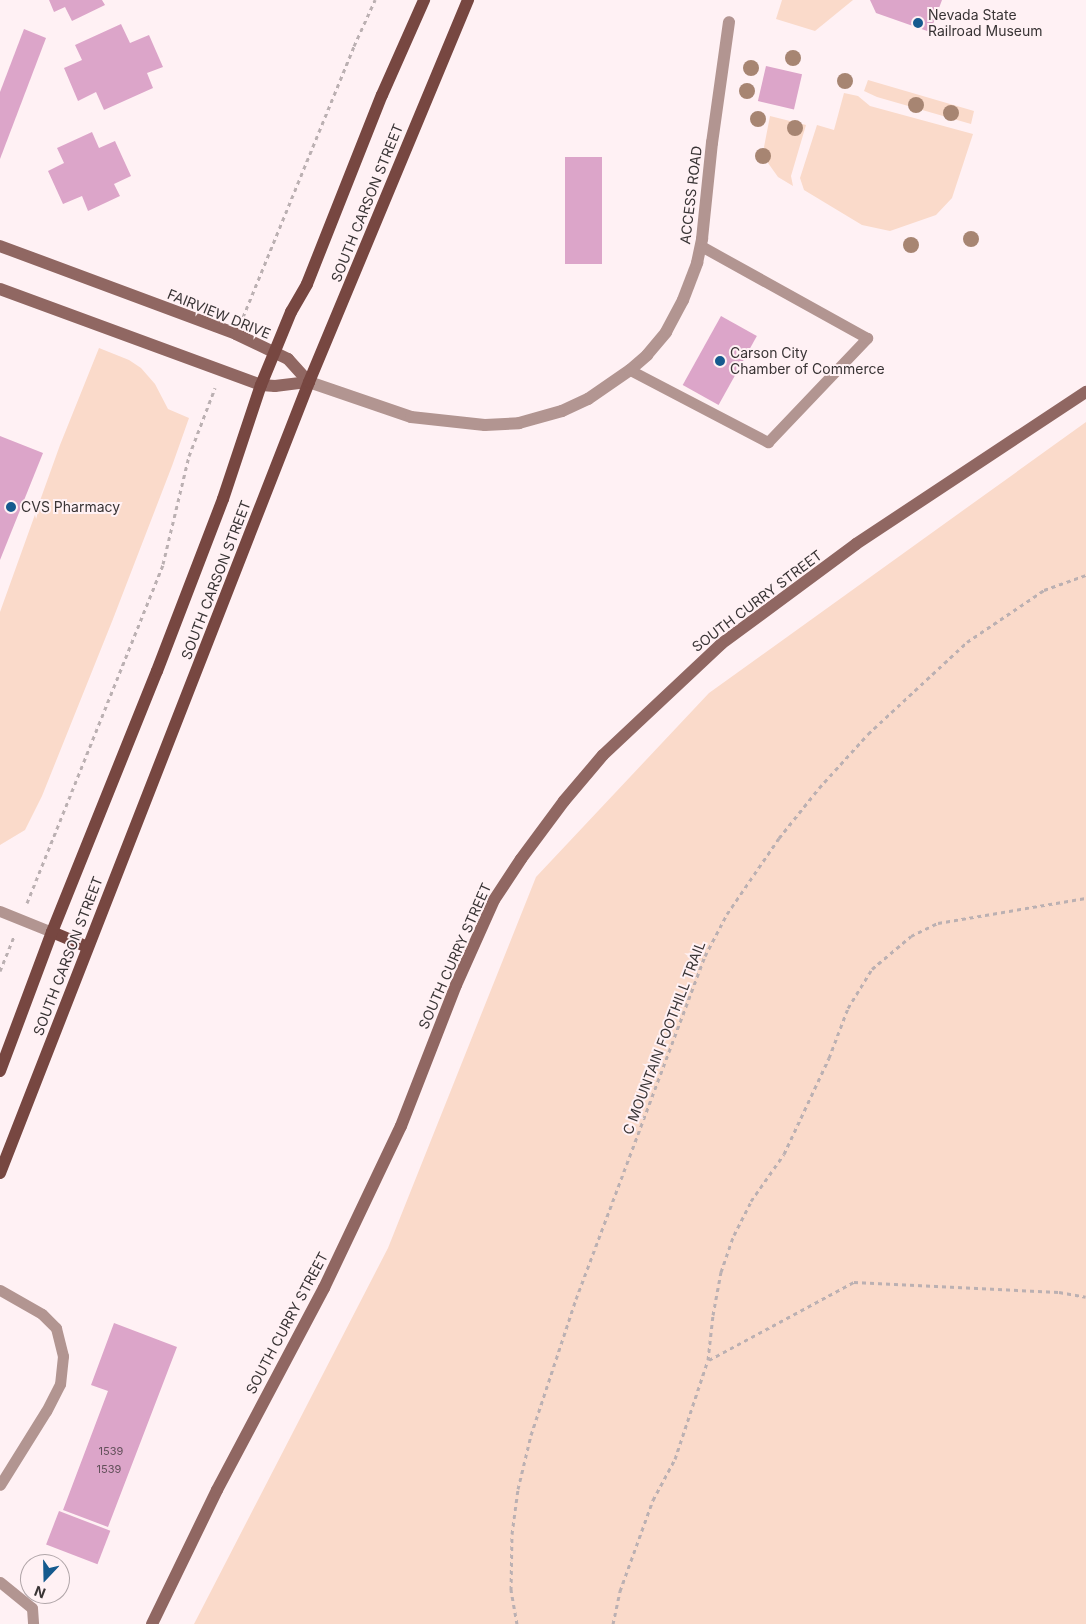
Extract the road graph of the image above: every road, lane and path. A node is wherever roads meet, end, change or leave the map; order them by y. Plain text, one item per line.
1 (375, 0) edge
2 (424, 0) edge
3 (468, 0) edge
4 (729, 22) dead end
5 (0, 246) edge
6 (701, 246) junction
7 (254, 286) dead end
8 (0, 289) edge
9 (274, 352) junction
10 (630, 370) junction
11 (310, 382) junction
12 (261, 384) junction
13 (1086, 392) edge
14 (207, 407) dead end
15 (1086, 575) edge
16 (40, 871) dead end
17 (1086, 898) edge
18 (0, 912) edge
19 (52, 932) junction
20 (87, 947) junction
21 (0, 1070) edge
22 (0, 1174) edge
23 (0, 1290) edge
24 (1086, 1297) edge
25 (708, 1360) junction
26 (0, 1484) edge
27 (0, 1582) edge
28 (33, 1624) edge
29 (152, 1624) edge
30 (517, 1624) edge
31 (613, 1624) edge

1 - 7 path
2 - 9 main road, SOUTH CARSON STREET
3 - 11 main road, SOUTH CARSON STREET
4 - 6 street, ACCESS ROAD
5 - 9 street, FAIRVIEW DRIVE
6 - 10 street, ACCESS ROAD
6 - 10 lane
8 - 12 street
9 - 11 street, FAIRVIEW DRIVE
9 - 12 main road, SOUTH CARSON STREET
10 - 11 street, ACCESS ROAD
11 - 12 street
11 - 20 main road, SOUTH CARSON STREET
12 - 19 main road, SOUTH CARSON STREET
13 - 29 street, SOUTH CURRY STREET
14 - 16 path
15 - 30 path, C MOUNTAIN FOOTHILL TRAIL
17 - 25 path
18 - 19 lane
19 - 20 main road
19 - 21 main road, SOUTH CARSON STREET
20 - 22 main road, SOUTH CARSON STREET
23 - 26 lane
24 - 25 path
25 - 31 path
27 - 28 lane

